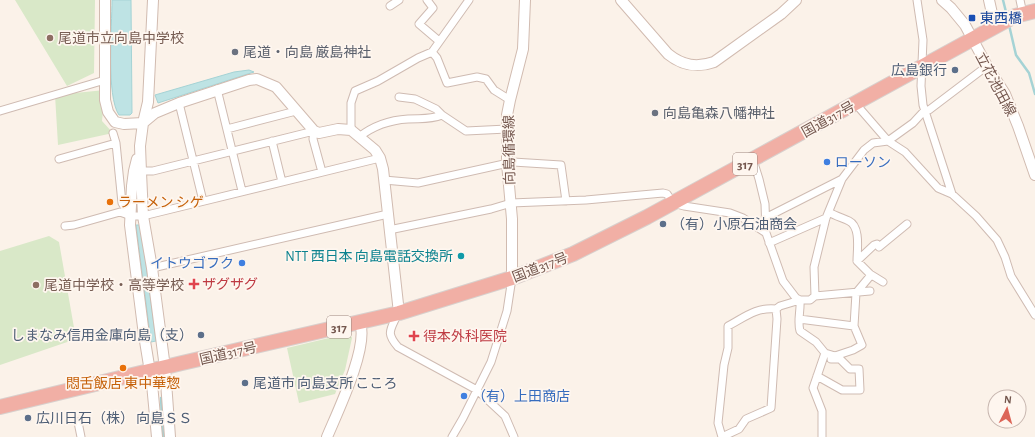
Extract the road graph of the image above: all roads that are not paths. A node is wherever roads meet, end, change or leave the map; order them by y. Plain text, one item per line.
1 (105, 0) edge
2 (153, 0) edge
3 (398, 0) edge
4 (427, 0) edge
5 (469, 0) edge
6 (526, 0) edge
7 (621, 0) edge
8 (796, 0) edge
9 (917, 0) edge
10 (942, 0) edge
11 (989, 0) edge
12 (1020, 0) edge
13 (390, 6) dead end
14 (1024, 14) edge
15 (998, 25) junction
16 (972, 39) junction
17 (439, 41) junction
18 (432, 52) junction
19 (987, 66) junction
20 (922, 67) junction
21 (105, 80) junction
22 (217, 89) junction
23 (399, 97) dead end
24 (510, 100) junction
25 (179, 103) junction
26 (855, 103) junction
27 (925, 110) junction
28 (0, 111) edge
29 (296, 111) junction
30 (442, 115) junction
31 (143, 123) junction
32 (227, 129) junction
33 (507, 129) junction
34 (351, 130) junction
35 (314, 131) junction
36 (113, 133) dead end
37 (359, 137) junction
38 (888, 140) junction
39 (272, 141) junction
40 (116, 143) junction
41 (232, 150) junction
42 (380, 158) junction
43 (59, 159) dead end
44 (753, 160) junction
45 (192, 161) junction
46 (507, 163) junction
47 (137, 171) junction
48 (322, 172) junction
49 (1035, 175) edge
50 (842, 179) junction
51 (384, 180) junction
52 (282, 182) junction
53 (242, 192) junction
54 (952, 194) junction
55 (203, 201) junction
56 (566, 201) junction
57 (511, 203) junction
58 (673, 203) junction
59 (388, 214) junction
60 (827, 215) junction
61 (130, 216) junction
62 (143, 216) junction
63 (765, 218) junction
64 (907, 224) dead end
65 (65, 226) dead end
66 (389, 230) junction
67 (766, 233) junction
68 (769, 243) junction
69 (857, 261) junction
70 (152, 268) junction
71 (871, 275) junction
72 (512, 278) junction
73 (883, 282) dead end
74 (870, 291) dead end
75 (856, 293) junction
76 (815, 296) junction
77 (800, 300) junction
78 (776, 310) junction
79 (399, 313) junction
80 (1035, 315) edge
81 (800, 318) junction
82 (360, 323) junction
83 (854, 326) junction
84 (824, 356) junction
85 (165, 368) junction
86 (150, 371) junction
87 (817, 376) junction
88 (477, 390) junction
89 (0, 407) edge
90 (78, 422) dead end
91 (81, 437) edge
92 (156, 437) edge
93 (170, 437) edge
94 (327, 437) edge
95 (452, 437) edge
96 (514, 437) edge
97 (822, 437) edge

1 - 21 street
2 - 31 street
3 - 13 street
4 - 17 street
5 - 17 street
6 - 24 street, 向島循環線
7 - 8 street
9 - 20 street
10 - 16 street
11 - 15 street
12 - 14 street
14 - 15 highway, 国道317号 / 317
15 - 16 highway, 国道317号 / 317
16 - 19 street, 立花池田線
16 - 20 highway, 国道317号 / 317
17 - 18 street
18 - 24 street
18 - 34 street
19 - 27 street
19 - 49 street, 立花池田線
20 - 26 highway, 国道317号 / 317
20 - 27 street
21 - 28 street
21 - 31 street
22 - 25 street
22 - 29 street
22 - 32 street
23 - 30 street
24 - 33 street, 向島循環線
25 - 31 street
25 - 45 street
26 - 38 street
26 - 44 highway, 国道317号 / 317
27 - 38 street
27 - 54 street
29 - 32 street
29 - 35 street
30 - 33 street
30 - 37 street
31 - 47 street
32 - 41 street
33 - 46 street, 向島循環線
34 - 35 street
34 - 37 street
35 - 39 street
35 - 48 street
36 - 40 street
37 - 42 street
38 - 50 street
38 - 54 street
39 - 41 street
39 - 52 street
40 - 43 street
40 - 61 street
41 - 45 street
41 - 53 street
42 - 48 street
42 - 51 street
44 - 58 highway, 国道317号 / 317
44 - 63 street
45 - 47 street
45 - 55 street
46 - 51 street
46 - 56 street
46 - 57 street, 向島循環線
47 - 61 street
47 - 62 street
48 - 52 street
50 - 60 street
50 - 63 street
51 - 59 street
52 - 53 street
53 - 55 street
54 - 80 street
55 - 62 street
56 - 57 street
56 - 58 street
57 - 66 street
57 - 72 street, 向島循環線
58 - 67 street
58 - 72 highway, 国道317号 / 317
59 - 66 street
59 - 70 street
60 - 68 street
60 - 69 street
60 - 76 street
61 - 62 street
61 - 65 street
61 - 86 street
62 - 70 street
63 - 67 street
64 - 69 street
66 - 79 street
67 - 68 street
68 - 77 street
69 - 71 street
70 - 85 street
71 - 73 street
71 - 75 street
72 - 79 highway, 国道317号 / 317
72 - 88 street
74 - 75 street
75 - 76 street
75 - 83 street
76 - 77 street
77 - 78 street
77 - 81 street
78 - 78 street
79 - 82 highway, 国道317号 / 317
79 - 88 street
81 - 83 street
81 - 84 street
82 - 85 highway, 国道317号 / 317
82 - 94 street
83 - 84 street
84 - 87 street
84 - 87 street
85 - 86 highway, 国道317号 / 317
85 - 93 street
86 - 89 highway, 国道317号 / 317
86 - 92 street
87 - 97 street
88 - 95 street
88 - 96 street
90 - 91 street

